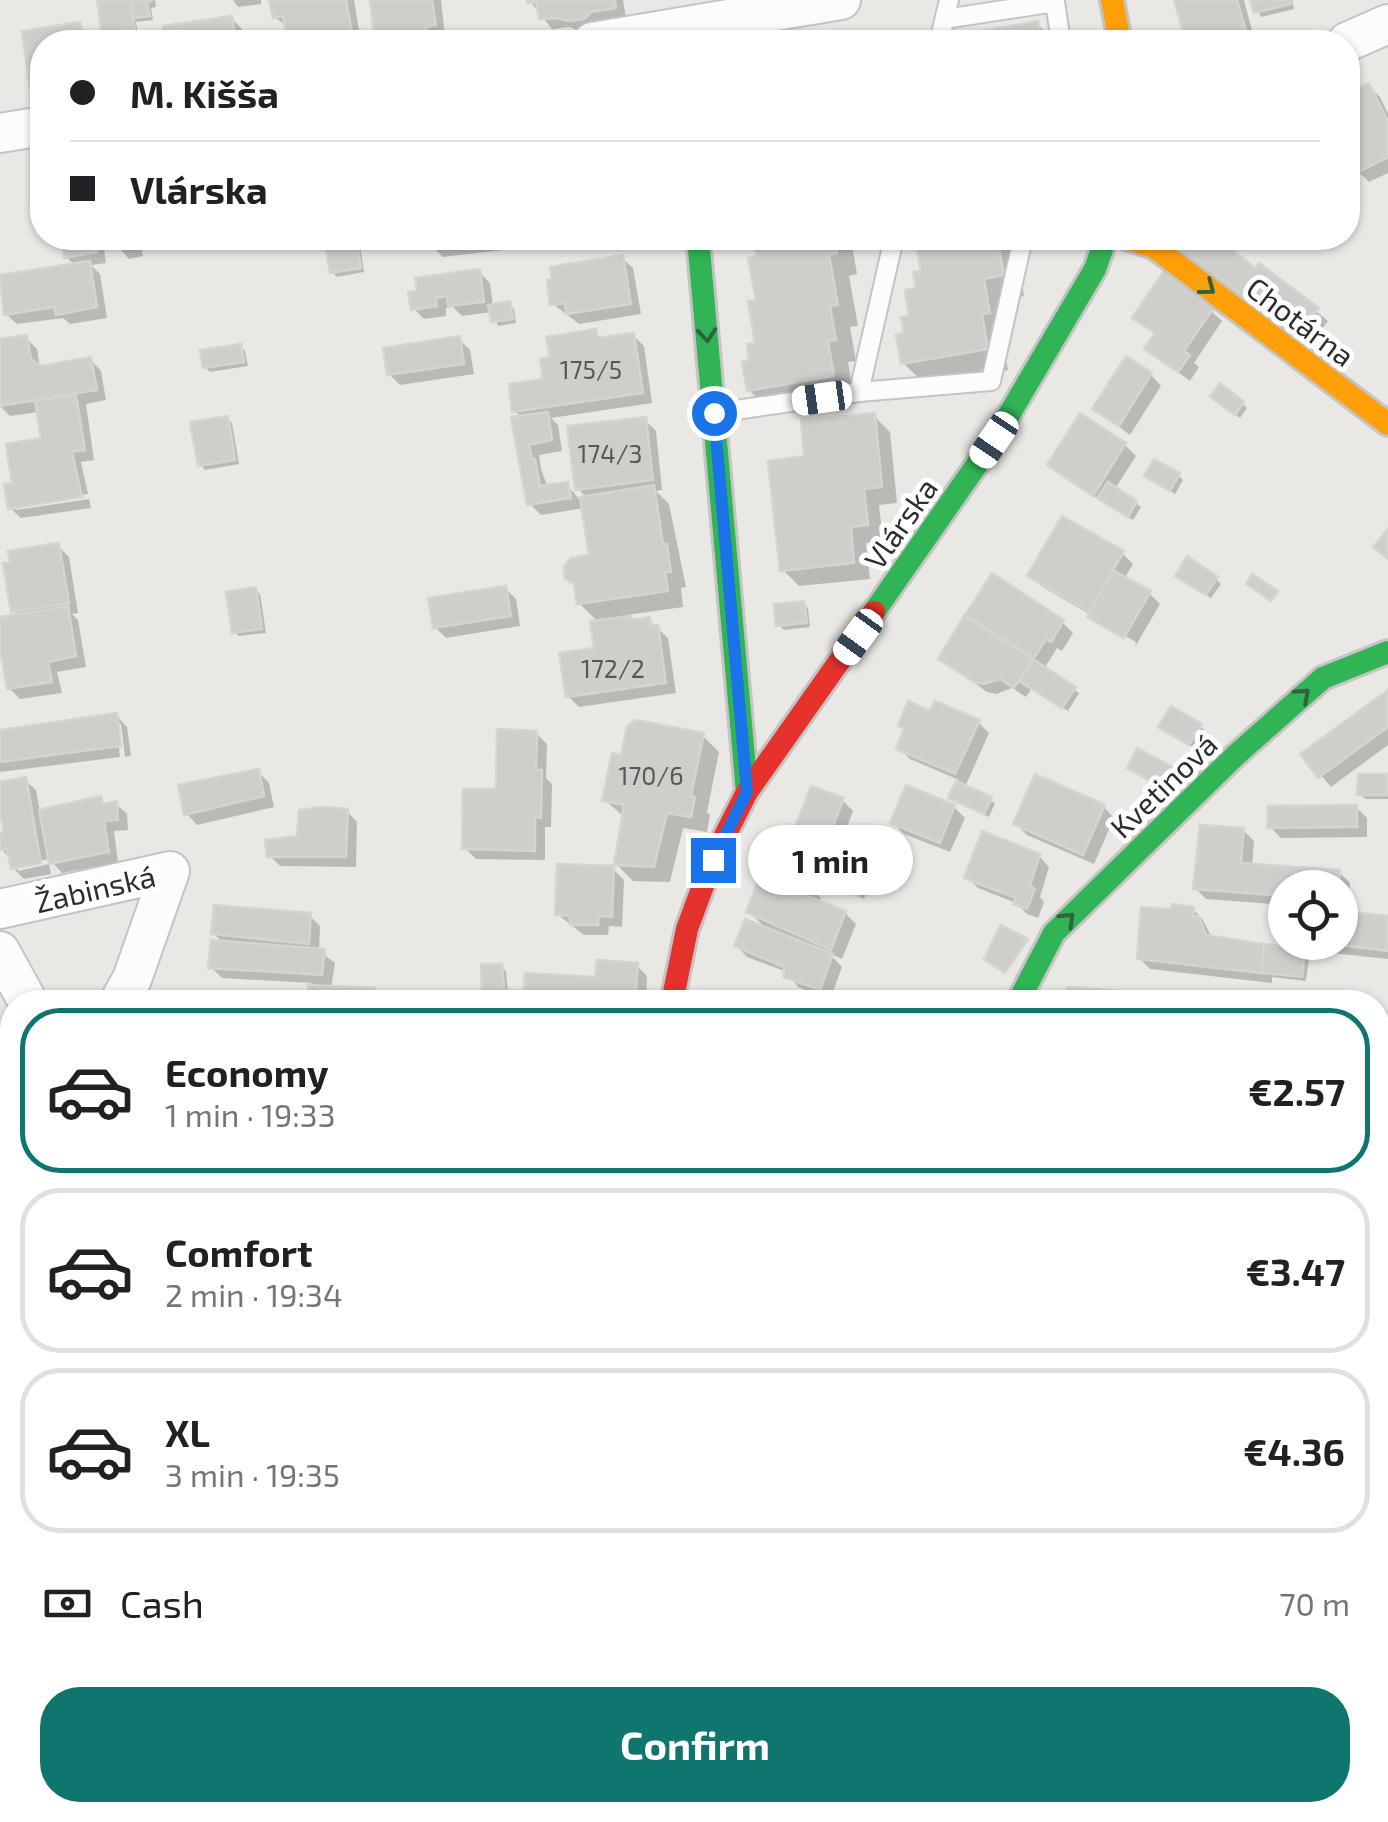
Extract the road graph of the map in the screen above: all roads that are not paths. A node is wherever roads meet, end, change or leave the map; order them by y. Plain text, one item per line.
1 (842, 0) edge
2 (1112, 0) edge
3 (947, 9) edge
4 (680, 24) edge
5 (1388, 24) edge
6 (651, 30) edge
7 (1060, 30) edge
8 (1118, 30) edge
9 (1360, 36) edge
10 (30, 128) edge
11 (0, 133) edge
12 (699, 250) edge
13 (891, 250) edge
14 (1020, 250) edge
15 (1102, 250) edge
16 (1158, 250) edge
17 (858, 392) junction
18 (714, 413) junction
19 (1388, 424) edge
20 (1388, 652) edge
21 (747, 792) junction
22 (0, 910) edge
23 (0, 951) edge
24 (21, 990) edge
25 (126, 990) edge
26 (674, 990) edge
27 (1024, 990) edge

1 - 4 street
2 - 8 street
3 - 7 lane
4 - 6 street
5 - 9 street
10 - 11 street
12 -> 18 street
13 - 17 lane
14 - 17 lane
15 - 21 street, Vlárska
16 -> 19 street, Chotárna
17 - 18 lane
18 - 21 street
27 -> 20 street, Kvetinová
21 - 26 street, Vlárska
22 - 25 street, Žabinská
23 - 24 street

